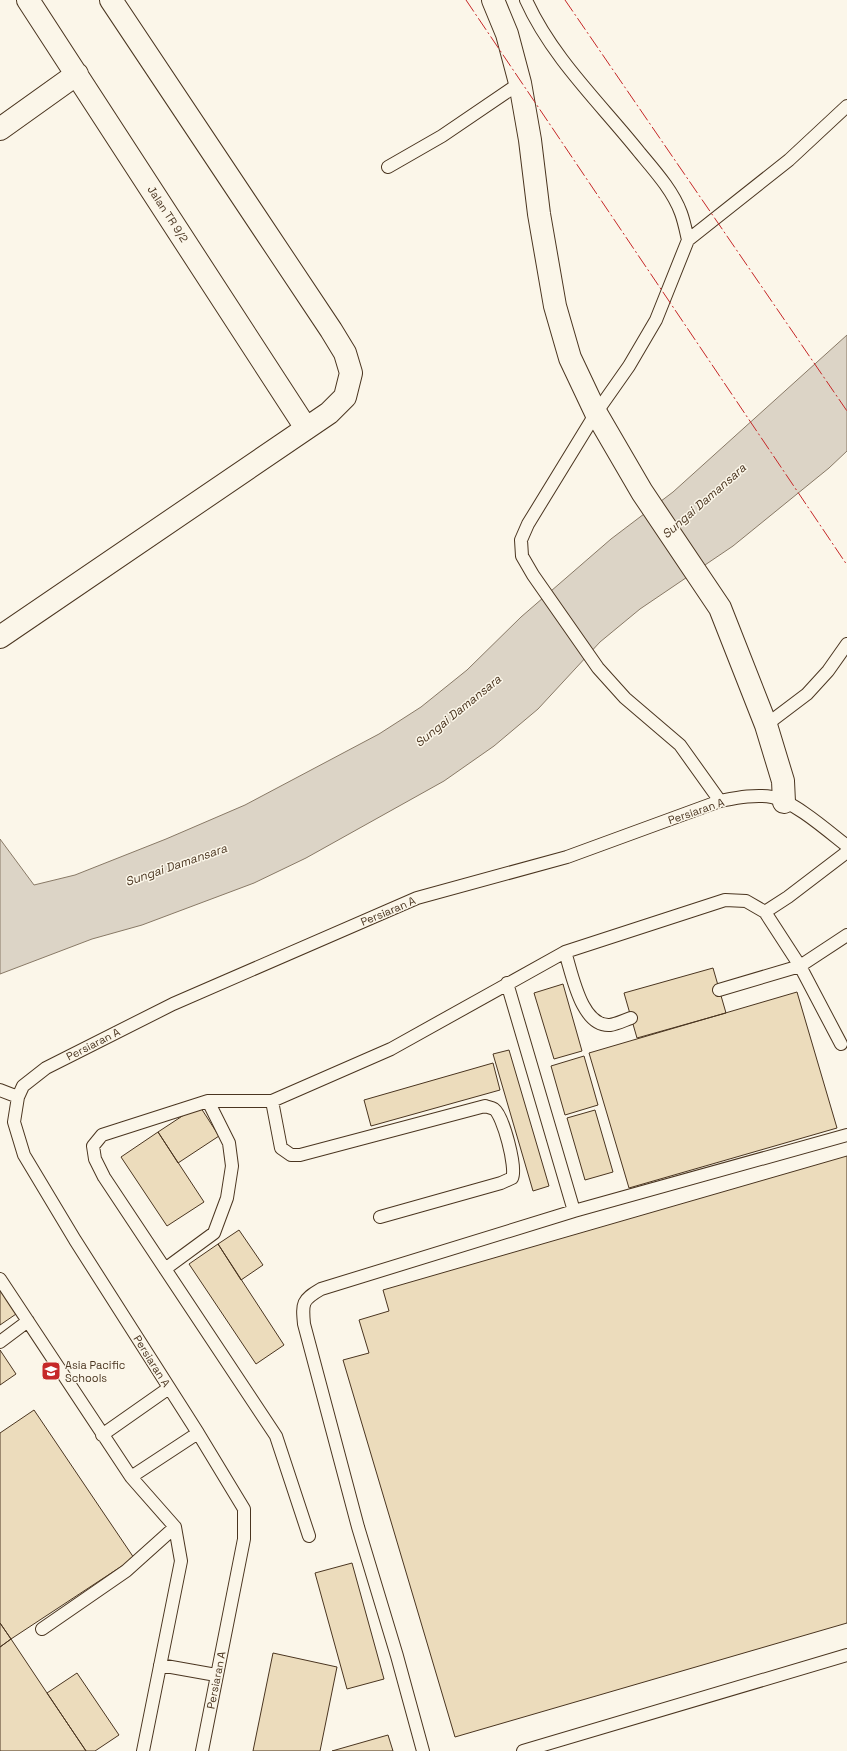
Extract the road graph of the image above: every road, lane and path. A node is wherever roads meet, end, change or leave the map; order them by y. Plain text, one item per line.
1 (28, 0) edge
2 (111, 0) edge
3 (493, 0) edge
4 (526, 0) edge
5 (77, 74) junction
6 (520, 83) junction
7 (847, 106) edge
8 (0, 129) edge
9 (388, 167) dead end
10 (688, 240) junction
11 (596, 413) junction
12 (306, 428) junction
13 (0, 637) edge
14 (847, 644) edge
15 (766, 725) junction
16 (720, 801) junction
17 (784, 802) junction
18 (847, 846) edge
19 (847, 852) edge
20 (765, 912) junction
21 (847, 935) edge
22 (566, 952) junction
23 (800, 966) junction
24 (507, 983) junction
25 (719, 990) dead end
26 (631, 1018) dead end
27 (841, 1044) dead end
28 (0, 1090) edge
29 (18, 1097) junction
30 (208, 1100) junction
31 (272, 1101) junction
32 (847, 1135) edge
33 (574, 1211) junction
34 (380, 1217) dead end
35 (165, 1268) junction
36 (0, 1279) edge
37 (28, 1321) junction
38 (0, 1342) edge
39 (169, 1388) junction
40 (198, 1433) junction
41 (102, 1434) junction
42 (131, 1477) junction
43 (175, 1527) junction
44 (309, 1536) dead end
45 (42, 1629) dead end
46 (847, 1655) edge
47 (160, 1665) junction
48 (216, 1675) junction
49 (143, 1751) edge
50 (202, 1751) edge
51 (423, 1751) edge
52 (523, 1751) edge

1 - 5 street, Jalan TR 9/2
2 - 12 street
3 - 6 street
4 - 10 lane
5 - 8 street
5 - 12 street, Jalan TR 9/2
6 - 9 lane
6 - 11 street
7 - 10 lane
10 - 11 lane
11 - 15 street
11 - 16 lane
12 - 13 street
14 - 15 lane
15 - 17 street
16 - 17 lane, Persiaran A
16 - 29 lane, Persiaran A
17 - 18 lane, Persiaran A
19 - 20 lane
20 - 22 lane
20 - 23 lane
21 - 23 lane
22 - 24 lane
22 - 26 lane
23 - 25 lane
23 - 27 lane
24 - 31 lane
24 - 33 lane
28 - 29 lane
29 - 39 lane, Persiaran A
30 - 31 lane
30 - 35 lane
30 - 35 lane
31 - 34 lane
32 - 33 lane
33 - 51 lane
35 - 44 lane
36 - 37 lane
37 - 38 lane
37 - 41 lane
39 - 40 lane, Persiaran A
39 - 41 lane
40 - 42 lane
40 - 48 lane, Persiaran A
41 - 42 lane
42 - 43 lane
43 - 45 lane
43 - 47 lane
46 - 52 lane
47 - 48 lane
47 - 49 lane
48 - 50 lane, Persiaran A

